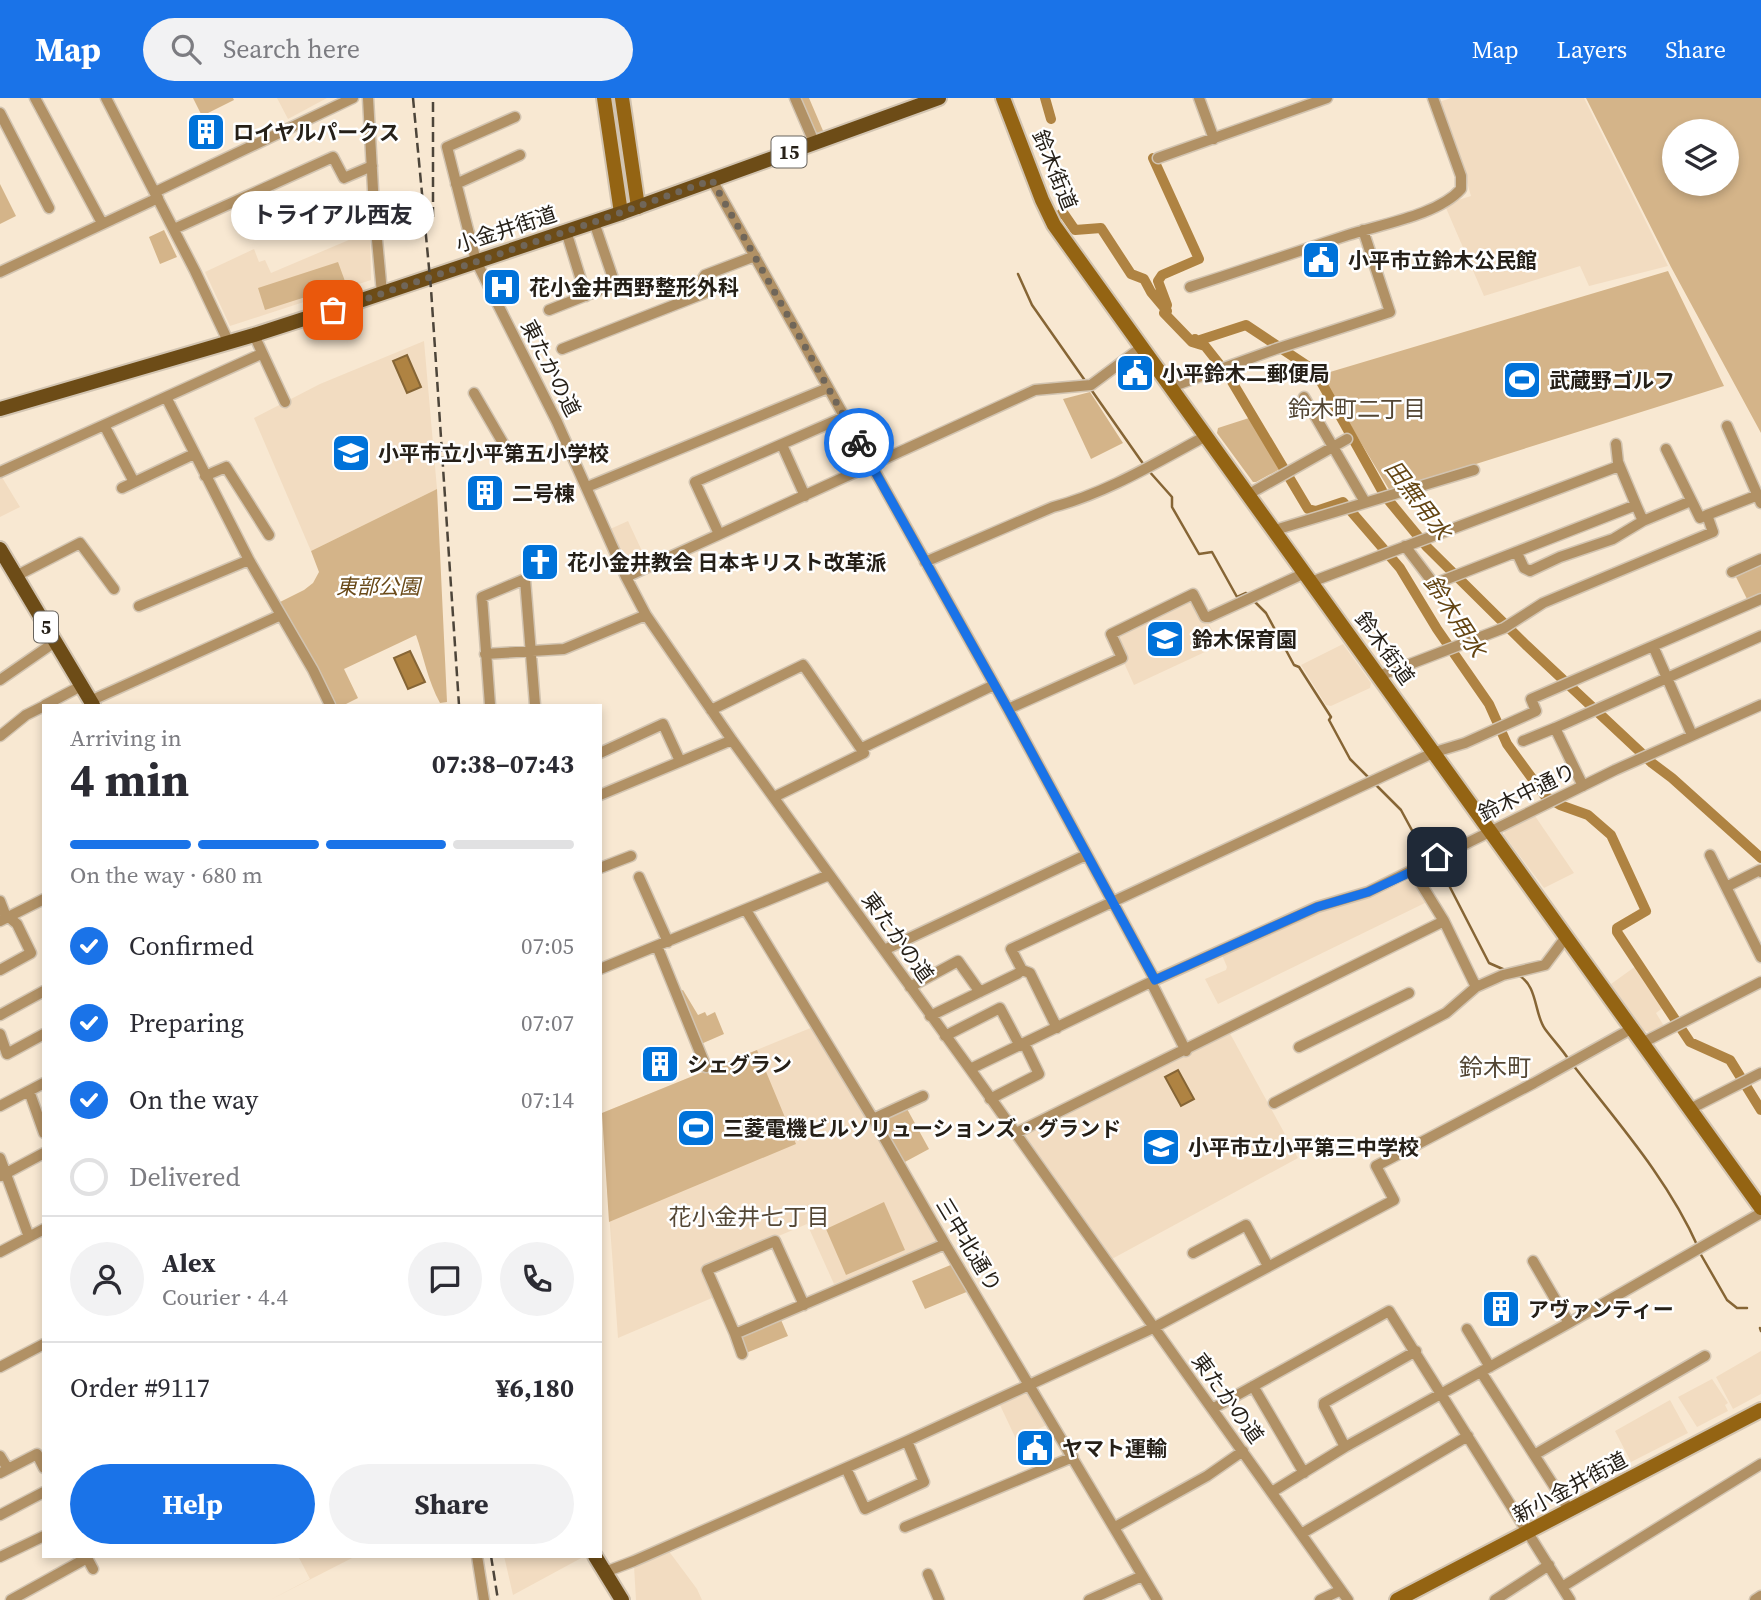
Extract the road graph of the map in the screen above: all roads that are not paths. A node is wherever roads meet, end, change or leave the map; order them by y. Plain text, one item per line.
1 (35, 98) edge
2 (106, 98) edge
3 (353, 98) edge
4 (368, 98) edge
5 (604, 98) edge
6 (622, 98) edge
7 (794, 98) edge
8 (1003, 98) edge
9 (1199, 98) edge
10 (1327, 98) edge
11 (1433, 98) edge
12 (929, 100) edge
13 (0, 113) edge
14 (515, 117) dead end
15 (1214, 139) junction
16 (814, 142) junction
17 (520, 155) dead end
18 (1158, 158) dead end
19 (372, 166) junction
20 (712, 180) junction
21 (456, 184) junction
22 (156, 195) junction
23 (638, 207) junction
24 (50, 208) dead end
25 (621, 213) junction
26 (594, 222) junction
27 (102, 223) junction
28 (174, 229) junction
29 (1363, 230) junction
30 (566, 232) junction
31 (755, 256) junction
32 (475, 261) junction
33 (0, 272) edge
34 (1190, 287) dead end
35 (382, 293) junction
36 (586, 296) junction
37 (549, 310) dead end
38 (254, 335) junction
39 (228, 341) junction
40 (1142, 347) junction
41 (562, 349) dead end
42 (261, 354) junction
43 (1171, 387) junction
44 (828, 388) junction
45 (474, 393) dead end
46 (166, 397) junction
47 (1304, 397) dead end
48 (285, 402) dead end
49 (0, 409) edge
50 (844, 417) junction
51 (104, 425) junction
52 (1727, 426) dead end
53 (1206, 436) junction
54 (1347, 439) dead end
55 (1616, 444) dead end
56 (782, 445) junction
57 (1334, 446) junction
58 (506, 448) dead end
59 (1666, 449) dead end
60 (194, 454) junction
61 (871, 465) junction
62 (1619, 466) junction
63 (1474, 470) dead end
64 (0, 472) edge
65 (205, 476) junction
66 (134, 482) junction
67 (587, 487) junction
68 (122, 488) dead end
69 (1249, 494) junction
70 (805, 496) junction
71 (1759, 499) edge
72 (1691, 501) junction
73 (1366, 502) junction
74 (1636, 505) junction
75 (1707, 516) junction
76 (1643, 521) junction
77 (1275, 530) junction
78 (719, 534) junction
79 (269, 535) dead end
80 (1405, 546) junction
81 (0, 549) edge
82 (1517, 553) junction
83 (1761, 559) edge
84 (249, 560) junction
85 (925, 562) junction
86 (1732, 572) dead end
87 (16, 576) junction
88 (626, 577) junction
89 (1308, 577) junction
90 (114, 589) dead end
91 (1761, 599) edge
92 (139, 606) dead end
93 (281, 615) junction
94 (646, 615) junction
95 (1761, 636) edge
96 (55, 642) junction
97 (1653, 646) junction
98 (532, 650) junction
99 (485, 654) junction
100 (1379, 676) junction
101 (1667, 676) junction
102 (0, 680) edge
103 (994, 685) junction
104 (81, 686) junction
105 (91, 703) edge
106 (48, 704) edge
107 (329, 704) edge
108 (490, 704) edge
109 (535, 704) edge
110 (1761, 705) edge
111 (42, 707) edge
112 (1008, 709) junction
113 (711, 710) junction
114 (1555, 728) junction
115 (1692, 735) junction
116 (0, 736) edge
117 (732, 740) junction
118 (1523, 741) dead end
119 (862, 748) junction
120 (602, 752) edge
121 (1434, 752) junction
122 (680, 761) junction
123 (1583, 786) junction
124 (602, 794) edge
125 (774, 797) junction
126 (1490, 831) junction
127 (1086, 855) junction
128 (1710, 855) dead end
129 (631, 856) dead end
130 (602, 867) edge
131 (1413, 871) junction
132 (1761, 872) edge
133 (828, 875) junction
134 (639, 877) dead end
135 (1726, 887) junction
136 (42, 900) edge
137 (0, 901) edge
138 (1113, 902) junction
139 (746, 910) junction
140 (10, 916) junction
141 (0, 921) edge
142 (1444, 921) junction
143 (1566, 937) junction
144 (668, 942) junction
145 (657, 946) junction
146 (884, 950) junction
147 (1761, 957) edge
148 (602, 968) edge
149 (0, 970) edge
150 (1022, 970) junction
151 (1153, 981) junction
152 (1761, 982) edge
153 (911, 987) junction
154 (1476, 987) junction
155 (42, 992) edge
156 (980, 992) junction
157 (1409, 993) dead end
158 (0, 1015) edge
159 (930, 1016) junction
160 (1056, 1028) junction
161 (1631, 1029) junction
162 (0, 1034) edge
163 (42, 1035) edge
164 (945, 1036) junction
165 (1642, 1043) junction
166 (1022, 1045) junction
167 (1299, 1047) dead end
168 (1186, 1051) junction
169 (706, 1067) dead end
170 (970, 1069) junction
171 (1761, 1073) edge
172 (42, 1084) edge
173 (29, 1090) junction
174 (923, 1096) dead end
175 (990, 1099) junction
176 (1274, 1103) dead end
177 (0, 1106) edge
178 (1690, 1110) junction
179 (873, 1119) junction
180 (42, 1127) edge
181 (1016, 1133) junction
182 (42, 1154) edge
183 (0, 1158) edge
184 (3, 1175) edge
185 (1761, 1208) edge
186 (42, 1230) edge
187 (29, 1237) junction
188 (945, 1244) junction
189 (0, 1252) edge
190 (1193, 1253) dead end
191 (1533, 1261) dead end
192 (1268, 1266) junction
193 (804, 1305) junction
194 (1569, 1324) junction
195 (1153, 1328) junction
196 (1467, 1329) dead end
197 (735, 1334) junction
198 (42, 1345) edge
199 (1416, 1351) junction
200 (743, 1354) dead end
201 (1705, 1356) dead end
202 (0, 1367) edge
203 (1486, 1369) junction
204 (1030, 1385) junction
205 (1253, 1386) junction
206 (1442, 1394) junction
207 (1212, 1409) junction
208 (1761, 1410) edge
209 (1468, 1436) junction
210 (907, 1441) junction
211 (1345, 1447) junction
212 (1243, 1451) junction
213 (1534, 1455) junction
214 (0, 1456) edge
215 (1073, 1457) junction
216 (42, 1464) edge
217 (1761, 1464) edge
218 (846, 1468) junction
219 (4, 1471) edge
220 (1304, 1473) junction
221 (1272, 1492) junction
222 (42, 1493) edge
223 (1570, 1511) junction
224 (0, 1515) edge
225 (905, 1527) dead end
226 (1115, 1527) junction
227 (1528, 1533) junction
228 (1301, 1534) junction
229 (42, 1537) edge
230 (0, 1557) edge
231 (85, 1558) edge
232 (88, 1558) edge
233 (477, 1558) edge
234 (596, 1558) edge
235 (1549, 1565) junction
236 (93, 1569) dead end
237 (605, 1572) junction
238 (928, 1574) dead end
239 (1142, 1576) junction
240 (1562, 1587) junction
241 (1341, 1590) junction
242 (1761, 1596) edge
243 (11, 1600) edge
244 (484, 1600) edge
245 (622, 1600) edge
246 (939, 1600) edge
247 (1089, 1600) edge
248 (1157, 1600) edge
249 (1320, 1600) edge
250 (1348, 1600) edge
251 (1397, 1600) edge
252 (1494, 1600) edge
253 (1570, 1600) edge
254 (1755, 1600) edge

1 - 27 street
2 - 22 street
3 - 22 street
4 - 19 street
5 - 25 main road
6 - 23 main road
7 - 16 street
8 - 40 main road, 鈴木街道
9 - 15 street
10 - 15 street
11 - 29 street
12 - 16 main road, 小金井街道 / 15
13 - 24 street
14 - 21 street, 東たかの道
15 - 18 street
16 - 20 main road, 小金井街道 / 15
17 - 21 street
19 - 28 street
19 - 35 street
20 - 23 main road, 小金井街道 / 15
20 - 31 street
21 - 32 street, 東たかの道
22 - 27 street
22 - 28 street
23 - 25 main road, 小金井街道 / 15
25 - 26 main road, 小金井街道 / 15
26 - 30 main road, 小金井街道 / 15
26 - 36 street
27 - 33 street
28 - 39 street
29 - 34 street
29 - 43 street
30 - 32 main road, 小金井街道 / 15
30 - 36 street
31 - 41 street
31 - 44 street
32 - 35 main road, 小金井街道 / 15
32 - 67 street, 東たかの道
35 - 38 main road, 小金井街道 / 15
36 - 37 street
38 - 39 main road, 小金井街道 / 15
38 - 42 street
39 - 49 main road, 小金井街道 / 15
40 - 43 main road, 鈴木街道
40 - 61 street
42 - 46 street
42 - 48 street
43 - 53 main road, 鈴木街道
44 - 50 street
44 - 67 street
45 - 58 street
46 - 51 street
46 - 60 street
47 - 57 street
50 - 56 street
50 - 61 street
51 - 64 street
51 - 66 street
52 - 71 street
53 - 69 main road, 鈴木街道
53 - 85 street
54 - 57 street
55 - 62 street
56 - 70 street
56 - 78 street
57 - 69 street
57 - 73 street
59 - 72 street
60 - 65 street
60 - 66 street
61 - 70 street
61 - 85 street
62 - 74 street
62 - 80 street
63 - 73 street
65 - 79 street
65 - 84 street
66 - 68 street
67 - 88 street, 東たかの道
69 - 77 main road, 鈴木街道
70 - 78 street
71 - 75 street
72 - 75 street
72 - 76 street
73 - 77 street
74 - 76 street
74 - 82 street
75 - 100 street
76 - 82 street
77 - 89 main road, 鈴木街道
78 - 88 street
80 - 82 street
80 - 89 street
81 - 87 main road, 5
83 - 86 street
84 - 92 street
84 - 93 street
85 - 103 street
87 - 90 street
87 - 96 main road, 5
88 - 94 street, 東たかの道
89 - 100 main road, 鈴木街道
89 - 112 street
91 - 97 street
93 - 105 street
93 - 107 street
94 - 98 street
94 - 113 street, 東たかの道
95 - 101 street
96 - 102 street
96 - 104 main road, 5
97 - 101 street
97 - 121 street
98 - 99 street
98 - 99 street
98 - 109 street
99 - 108 street
100 - 121 main road, 鈴木街道
101 - 114 street
101 - 115 street
103 - 112 street
103 - 119 street
104 - 105 main road, 5
104 - 106 street
110 - 115 street, 鈴木中通り
111 - 116 street
112 - 127 street
113 - 117 street, 東たかの道
113 - 119 street
114 - 118 street
114 - 123 street
115 - 123 street, 鈴木中通り
117 - 122 street
117 - 125 street, 東たかの道
119 - 125 street
120 - 122 street
121 - 126 main road, 鈴木街道
121 - 138 street
122 - 124 street
123 - 126 street, 鈴木中通り
125 - 133 street, 東たかの道
126 - 131 street, 鈴木中通り
126 - 143 main road, 鈴木街道
127 - 138 street
127 - 146 street
128 - 135 street
129 - 130 street
131 - 142 street
131 - 151 street, 鈴木中通り
132 - 135 street
133 - 139 street
133 - 146 street, 東たかの道
134 - 144 street
135 - 147 street
136 - 140 street
137 - 140 street
138 - 150 street
138 - 151 street
139 - 144 street
139 - 179 street, 三中北通り
140 - 141 street
140 - 149 street
142 - 154 street
142 - 168 street
143 - 154 street
143 - 161 main road, 鈴木街道
144 - 145 street
145 - 148 street
145 - 169 street
146 - 153 street, 東たかの道
150 - 156 street
150 - 160 street
151 - 160 street, 鈴木中通り
151 - 168 street
152 - 165 street
153 - 156 street
153 - 159 street, 東たかの道
154 - 176 street
155 - 158 street
156 - 159 street
157 - 167 street
159 - 164 street, 東たかの道
160 - 166 street, 鈴木中通り
161 - 165 main road, 鈴木街道
161 - 192 street
162 - 163 street
164 - 166 street
164 - 170 street, 東たかの道
165 - 178 main road, 鈴木街道
166 - 170 street, 鈴木中通り
166 - 175 street
168 - 181 street
170 - 175 street, 東たかの道
171 - 178 street
172 - 173 street
173 - 177 street
173 - 180 street
174 - 179 street
175 - 181 street, 東たかの道
178 - 185 main road, 鈴木街道
179 - 188 street, 三中北通り
181 - 195 street, 東たかの道
182 - 184 street
183 - 184 street
184 - 187 street
185 - 194 street
186 - 187 street
187 - 189 street
188 - 193 street
188 - 204 street, 三中北通り
190 - 192 street
191 - 194 street
192 - 195 street
193 - 197 street
193 - 197 street
194 - 203 street
195 - 204 street
195 - 207 street, 東たかの道
196 - 203 street
197 - 200 street
198 - 202 street
199 - 205 street
199 - 206 street
199 - 211 street
201 - 213 street
203 - 206 street
203 - 213 street
204 - 210 street
204 - 215 street, 三中北通り
205 - 207 street
205 - 220 street
206 - 209 street
206 - 211 street
207 - 212 street, 東たかの道
208 - 223 main road, 新小金井街道
209 - 227 street
209 - 228 street
210 - 218 street
210 - 218 street
211 - 220 street
212 - 221 street, 東たかの道
212 - 226 street
213 - 223 street
214 - 219 street
215 - 225 street
215 - 226 street, 三中北通り
216 - 219 street
217 - 240 street
218 - 237 street
220 - 221 street
221 - 228 street, 東たかの道
222 - 224 street
223 - 227 main road, 新小金井街道
226 - 239 street, 三中北通り
227 - 235 street
227 - 251 main road, 新小金井街道
228 - 241 street, 東たかの道
229 - 230 street
231 - 243 street
232 - 236 street
233 - 244 street
234 - 237 main road
235 - 240 street
235 - 252 street
237 - 245 main road
238 - 246 street
239 - 247 street
239 - 248 street, 三中北通り
240 - 253 street
241 - 249 street
241 - 250 street, 東たかの道
242 - 254 street

